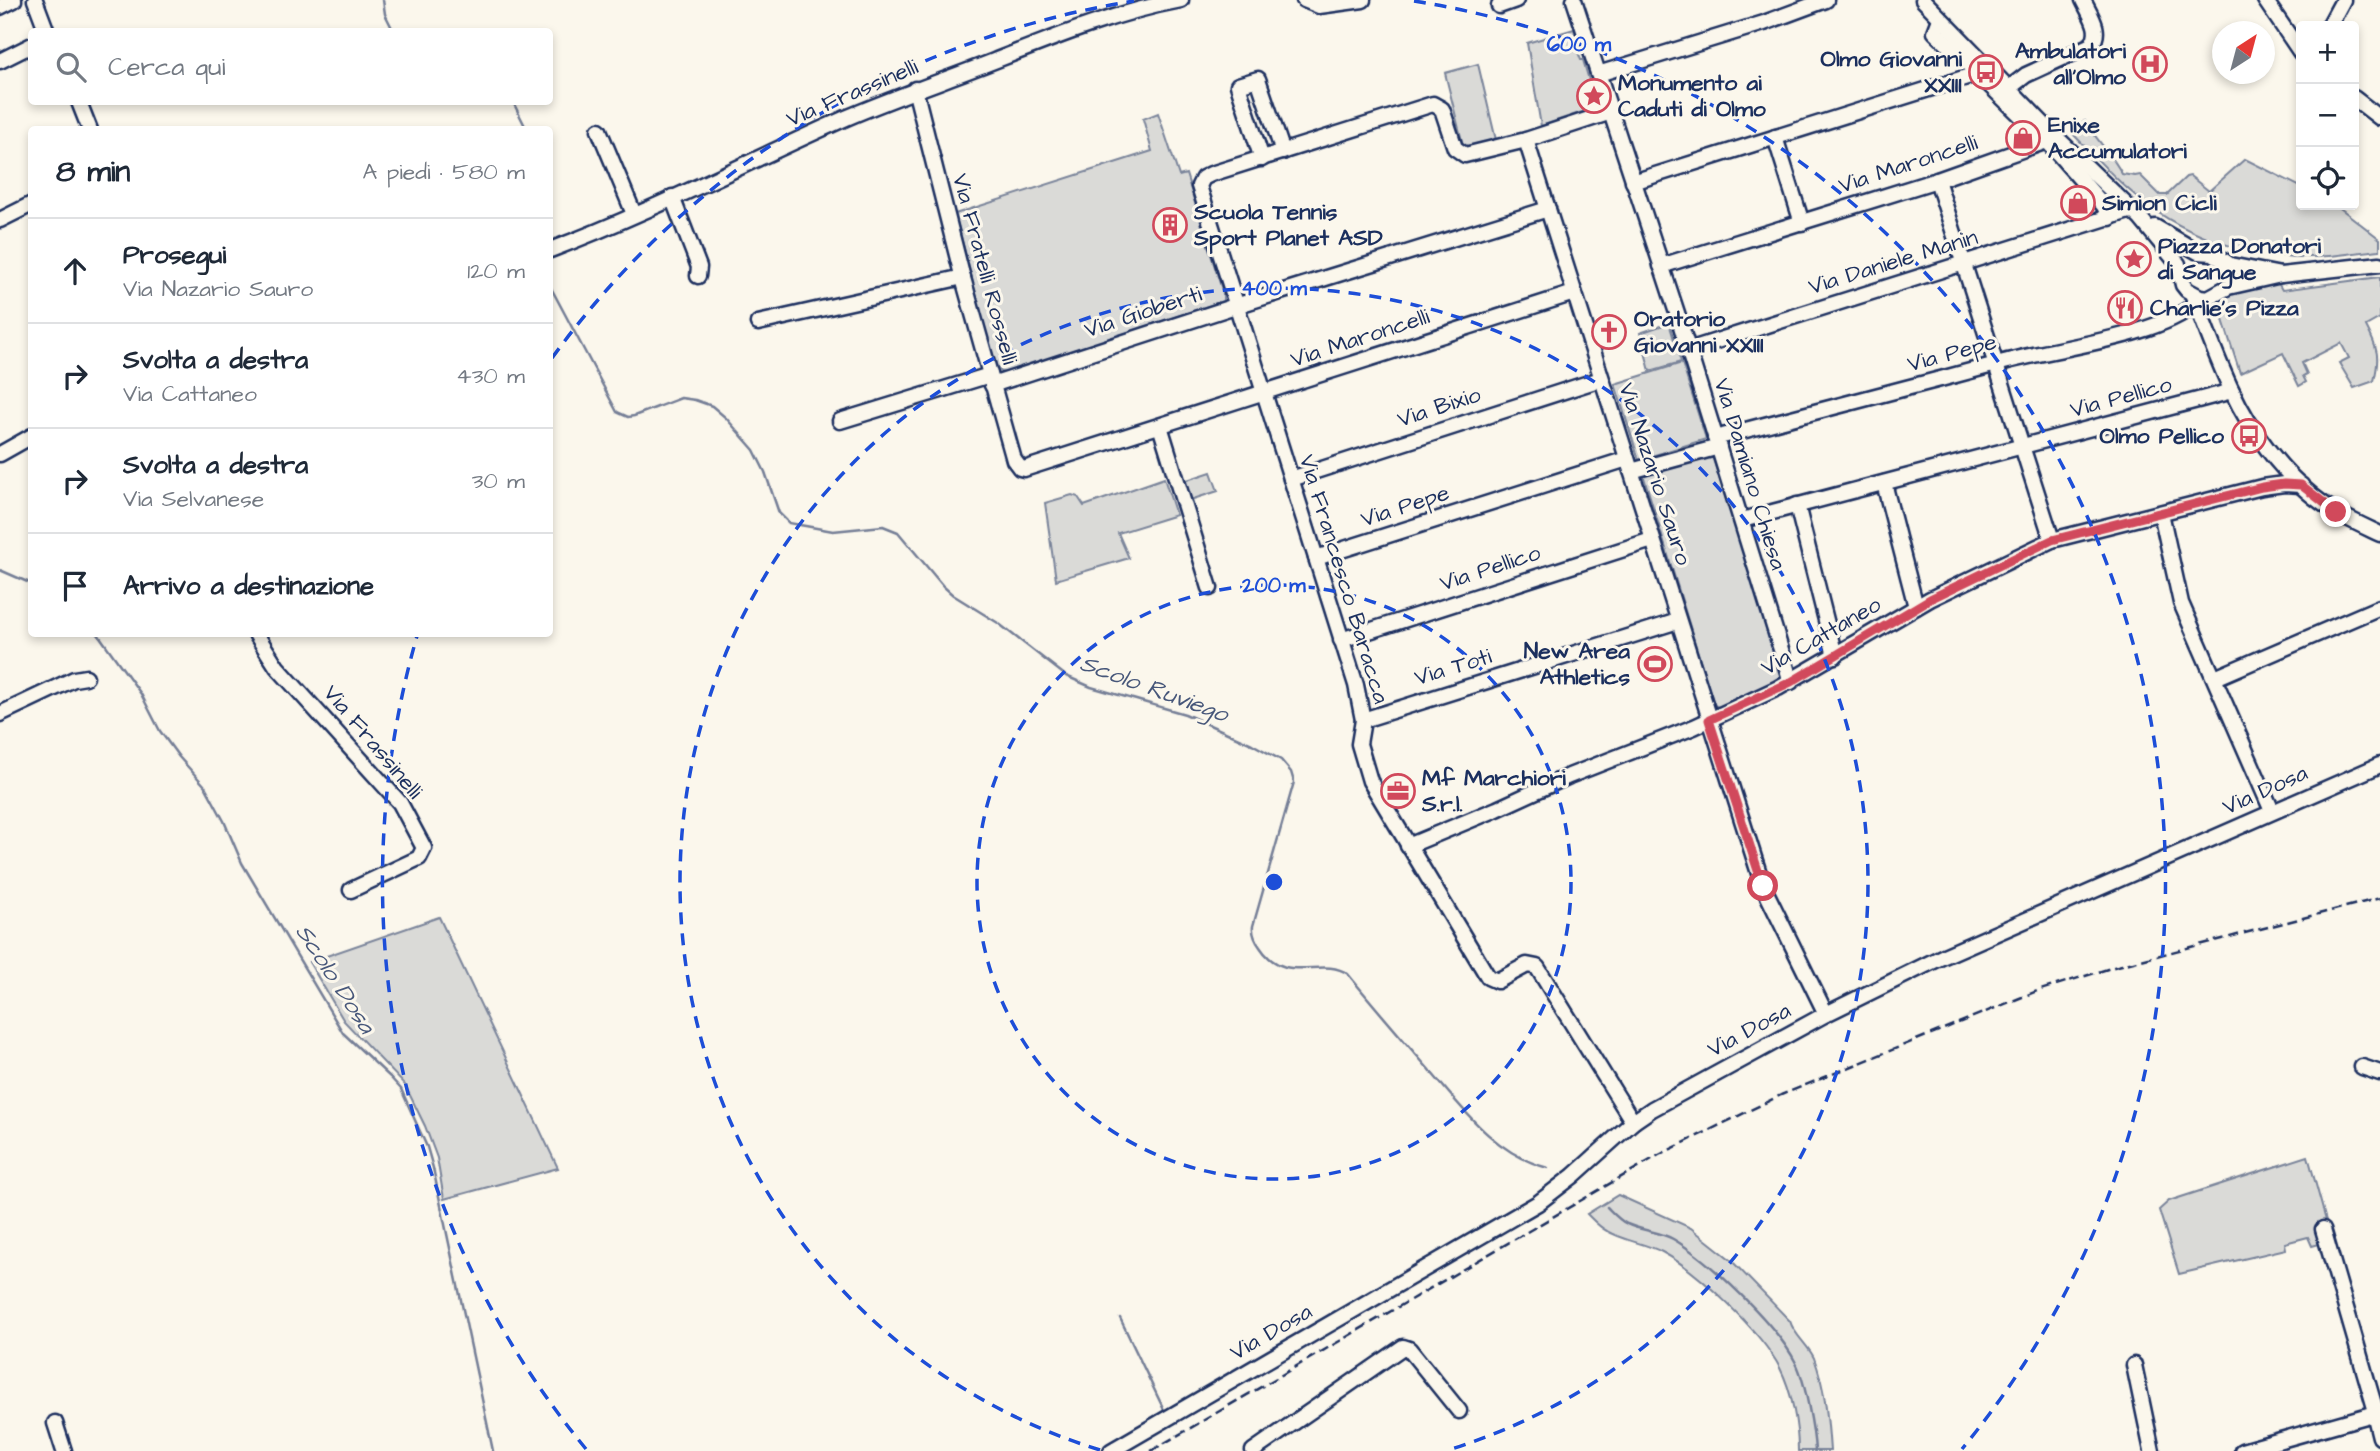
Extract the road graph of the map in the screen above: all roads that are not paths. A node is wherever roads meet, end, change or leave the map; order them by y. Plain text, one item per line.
1 (14, 0) edge
2 (35, 0) edge
3 (1181, 0) edge
4 (1295, 0) edge
5 (1304, 0) edge
6 (1363, 0) edge
7 (1516, 0) edge
8 (1574, 0) edge
9 (1826, 0) edge
10 (2083, 0) edge
11 (2265, 0) edge
12 (2343, 0) edge
13 (1330, 2) edge
14 (1922, 2) edge
15 (1499, 6) dead end
16 (0, 7) edge
17 (1940, 19) junction
18 (2332, 21) edge
19 (46, 28) edge
20 (2296, 45) edge
21 (28, 47) edge
22 (0, 61) edge
23 (1974, 72) junction
24 (1598, 74) junction
25 (2009, 88) junction
26 (915, 89) junction
27 (2359, 101) edge
28 (80, 105) edge
29 (1611, 112) junction
30 (2380, 118) edge
31 (88, 126) edge
32 (599, 130) dead end
33 (1775, 137) junction
34 (2050, 138) junction
35 (1526, 140) junction
36 (1283, 152) junction
37 (1262, 159) junction
38 (1937, 180) junction
39 (1633, 182) junction
40 (672, 197) junction
41 (28, 206) edge
42 (1548, 209) junction
43 (634, 214) junction
44 (2137, 215) junction
45 (2110, 218) junction
46 (0, 220) edge
47 (1802, 223) junction
48 (553, 249) edge
49 (2198, 252) junction
50 (2224, 263) junction
51 (1964, 264) junction
52 (2380, 264) edge
53 (1661, 265) junction
54 (2181, 271) junction
55 (2281, 275) junction
56 (698, 276) dead end
57 (963, 276) junction
58 (2219, 292) junction
59 (1574, 293) junction
60 (2194, 299) junction
61 (1236, 307) junction
62 (758, 323) dead end
63 (1688, 350) junction
64 (1996, 364) junction
65 (2224, 369) junction
66 (1601, 379) junction
67 (991, 380) junction
68 (2232, 391) junction
69 (1264, 393) junction
70 (840, 421) dead end
71 (1160, 426) junction
72 (28, 438) edge
73 (1717, 442) junction
74 (2022, 447) junction
75 (0, 454) edge
76 (2274, 456) junction
77 (1014, 460) joint
78 (1629, 465) junction
79 (2290, 474) junction
80 (1291, 479) junction
81 (1884, 482) junction
82 (2301, 485) junction
83 (2262, 487) junction
84 (1797, 505) junction
85 (2161, 513) junction
86 (1742, 520) junction
87 (2380, 534) edge
88 (1652, 540) junction
89 (2052, 540) junction
90 (1316, 558) junction
91 (1210, 588) dead end
92 (1916, 607) junction
93 (2380, 607) edge
94 (1678, 621) junction
95 (258, 637) edge
96 (1341, 640) junction
97 (1835, 656) junction
98 (86, 677) dead end
99 (2215, 678) junction
100 (1791, 682) junction
101 (0, 714) edge
102 (1363, 720) junction
103 (1709, 720) junction
104 (2380, 765) edge
105 (2272, 811) junction
106 (1408, 846) junction
107 (351, 890) dead end
108 (1826, 1014) junction
109 (2362, 1067) dead end
110 (2380, 1073) edge
111 (1633, 1122) junction
112 (2323, 1229) dead end
113 (2134, 1365) dead end
114 (1459, 1411) dead end
115 (2377, 1413) edge
116 (55, 1423) dead end
117 (2380, 1437) edge
118 (64, 1451) edge
119 (1111, 1451) edge
120 (1253, 1451) edge
121 (2152, 1451) edge
122 (2242, 1451) edge

1 - 16 street
2 - 19 street
3 - 26 street, Via Frassinelli
4 - 5 street
5 - 13 street
6 - 13 street
7 - 15 street
8 - 24 street, Via Damiano Chiesa
9 - 24 street
10 - 25 street
11 - 20 street
12 - 18 street
14 - 17 street
17 - 23 street
17 - 25 street
21 - 22 street
23 - 33 street
23 - 34 street
24 - 29 street, Via Damiano Chiesa
25 - 34 street
26 - 40 street, Via Frassinelli
26 - 57 street, Via Fratelli Rosselli
27 - 30 street
28 - 31 street
29 - 35 street
29 - 39 street, Via Damiano Chiesa
32 - 43 street
33 - 39 street
33 - 47 street
34 - 38 street, Via Maroncelli
34 - 44 street
34 - 45 street
35 - 36 street
35 - 42 street, Via Nazario Sauro
36 - 37 street
36 - 37 street
37 - 61 street
38 - 47 street, Via Maroncelli
38 - 51 street
39 - 53 street, Via Damiano Chiesa
40 - 43 street, Via Frassinelli
40 - 56 street
41 - 46 street
42 - 59 street, Via Nazario Sauro
42 - 61 street, Via Gioberti
43 - 48 street, Via Frassinelli
44 - 45 street, Via Daniele Manin
44 - 49 street
44 - 54 street
45 - 51 street, Via Daniele Manin
47 - 53 street, Via Maroncelli
49 - 50 street
49 - 54 street
50 - 55 street
50 - 58 street
51 - 63 street, Via Daniele Manin
51 - 64 street
52 - 55 street
53 - 63 street, Via Damiano Chiesa
54 - 60 street
55 - 58 street
57 - 62 street
57 - 67 street, Via Fratelli Rosselli
58 - 60 street
58 - 65 street
59 - 66 street, Via Nazario Sauro
59 - 69 street, Via Maroncelli
60 - 64 street, Via Pepe
60 - 65 street
61 - 67 street, Via Gioberti
61 - 69 street, Via Francesco Baracca
63 - 73 street, Via Damiano Chiesa
64 - 73 street, Via Pepe
64 - 74 street
65 - 68 street
66 - 78 street, Via Nazario Sauro
66 - 80 street, Via Bixio
67 - 70 street, Via Gioberti
67 - 77 street, Via Fratelli Rosselli
68 - 74 street, Via Pellico
68 - 76 street
69 - 71 street, Via Maroncelli
69 - 80 street, Via Francesco Baracca
71 - 77 street, Via Maroncelli
71 - 91 street
72 - 75 street
73 - 78 street, Via Pepe
73 - 86 street, Via Damiano Chiesa
74 - 81 street, Via Pellico
74 - 89 street
76 - 79 street
76 - 83 street
78 - 88 street, Via Nazario Sauro
78 - 90 street, Via Pepe
79 - 82 street
79 - 83 street, Via Cattaneo
80 - 90 street, Via Francesco Baracca
81 - 84 street, Via Pellico
81 - 92 street
82 - 83 street, Via Cattaneo
82 - 87 street
83 - 85 street, Via Cattaneo
84 - 86 street, Via Pellico
84 - 97 street
85 - 89 street, Via Cattaneo
85 - 99 street
86 - 100 street, Via Damiano Chiesa
88 - 94 street, Via Nazario Sauro
88 - 96 street, Via Pellico
89 - 92 street, Via Cattaneo
90 - 96 street, Via Francesco Baracca
92 - 97 street, Via Cattaneo
93 - 99 street
94 - 102 street, Via Toti
94 - 103 street, Via Nazario Sauro
95 - 107 street, Via Frassinelli
96 - 102 street, Via Francesco Baracca
97 - 100 street, Via Cattaneo
98 - 101 street
99 - 105 street
100 - 103 street, Via Cattaneo
102 - 106 street, Via Francesco Baracca
103 - 106 street, Via Cattaneo
103 - 108 street, Via Nazario Sauro
104 - 105 street, Via Dosa
105 - 108 street, Via Dosa
106 - 111 street, Via Francesco Baracca
108 - 111 street, Via Dosa
109 - 110 street
111 - 119 street, Via Dosa
112 - 115 street
113 - 121 street
114 - 120 street
115 - 117 street
115 - 122 street
116 - 118 street

